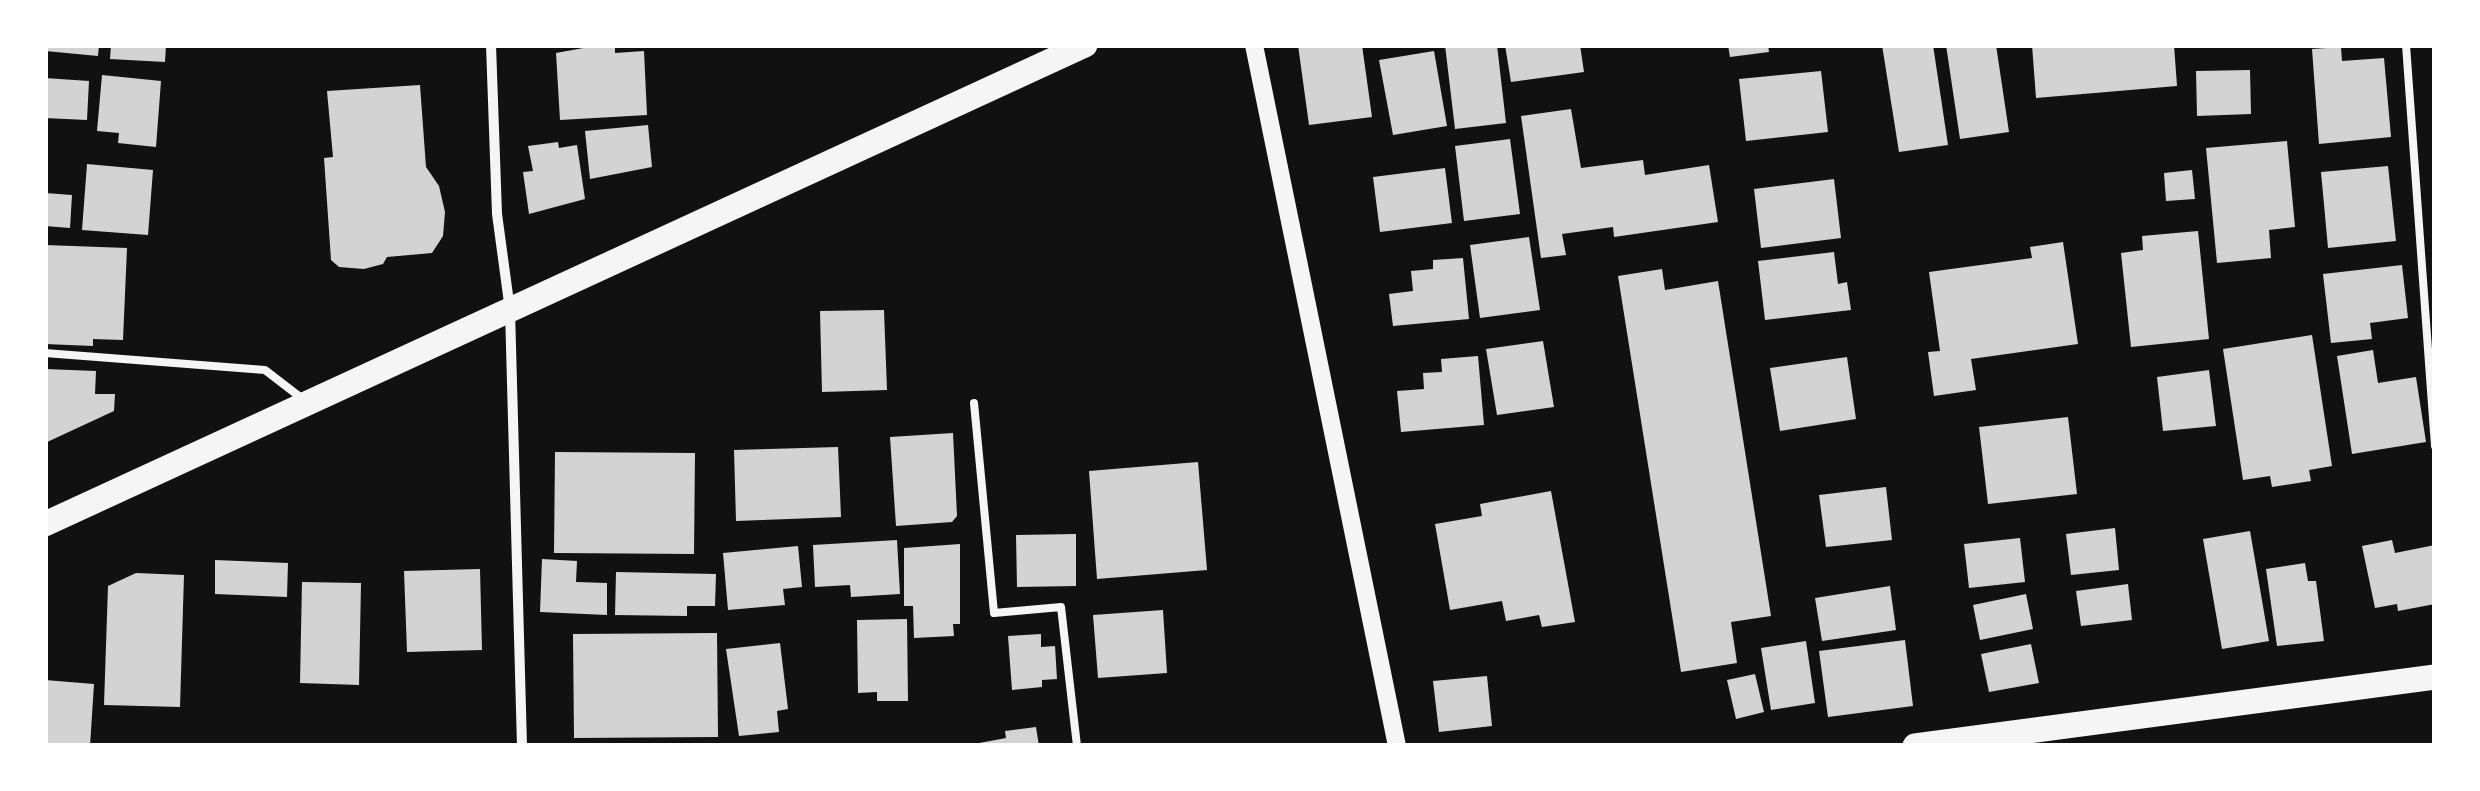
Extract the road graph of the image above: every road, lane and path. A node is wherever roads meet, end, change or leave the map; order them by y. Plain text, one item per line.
1 (491, 45) edge
2 (1085, 45) edge
3 (1254, 45) edge
4 (2406, 45) edge
5 (510, 310) junction
6 (45, 353) edge
7 (308, 402) junction
8 (974, 403) dead end
9 (2435, 446) edge
10 (45, 524) edge
11 (2435, 677) edge
12 (522, 746) edge
13 (1077, 746) edge
14 (1397, 746) edge
15 (1915, 746) edge

1 - 5 street
2 - 5 main road
3 - 14 street
4 - 9 lane
5 - 7 main road
5 - 12 street
6 - 7 lane
7 - 10 main road
8 - 13 lane
11 - 15 main road

